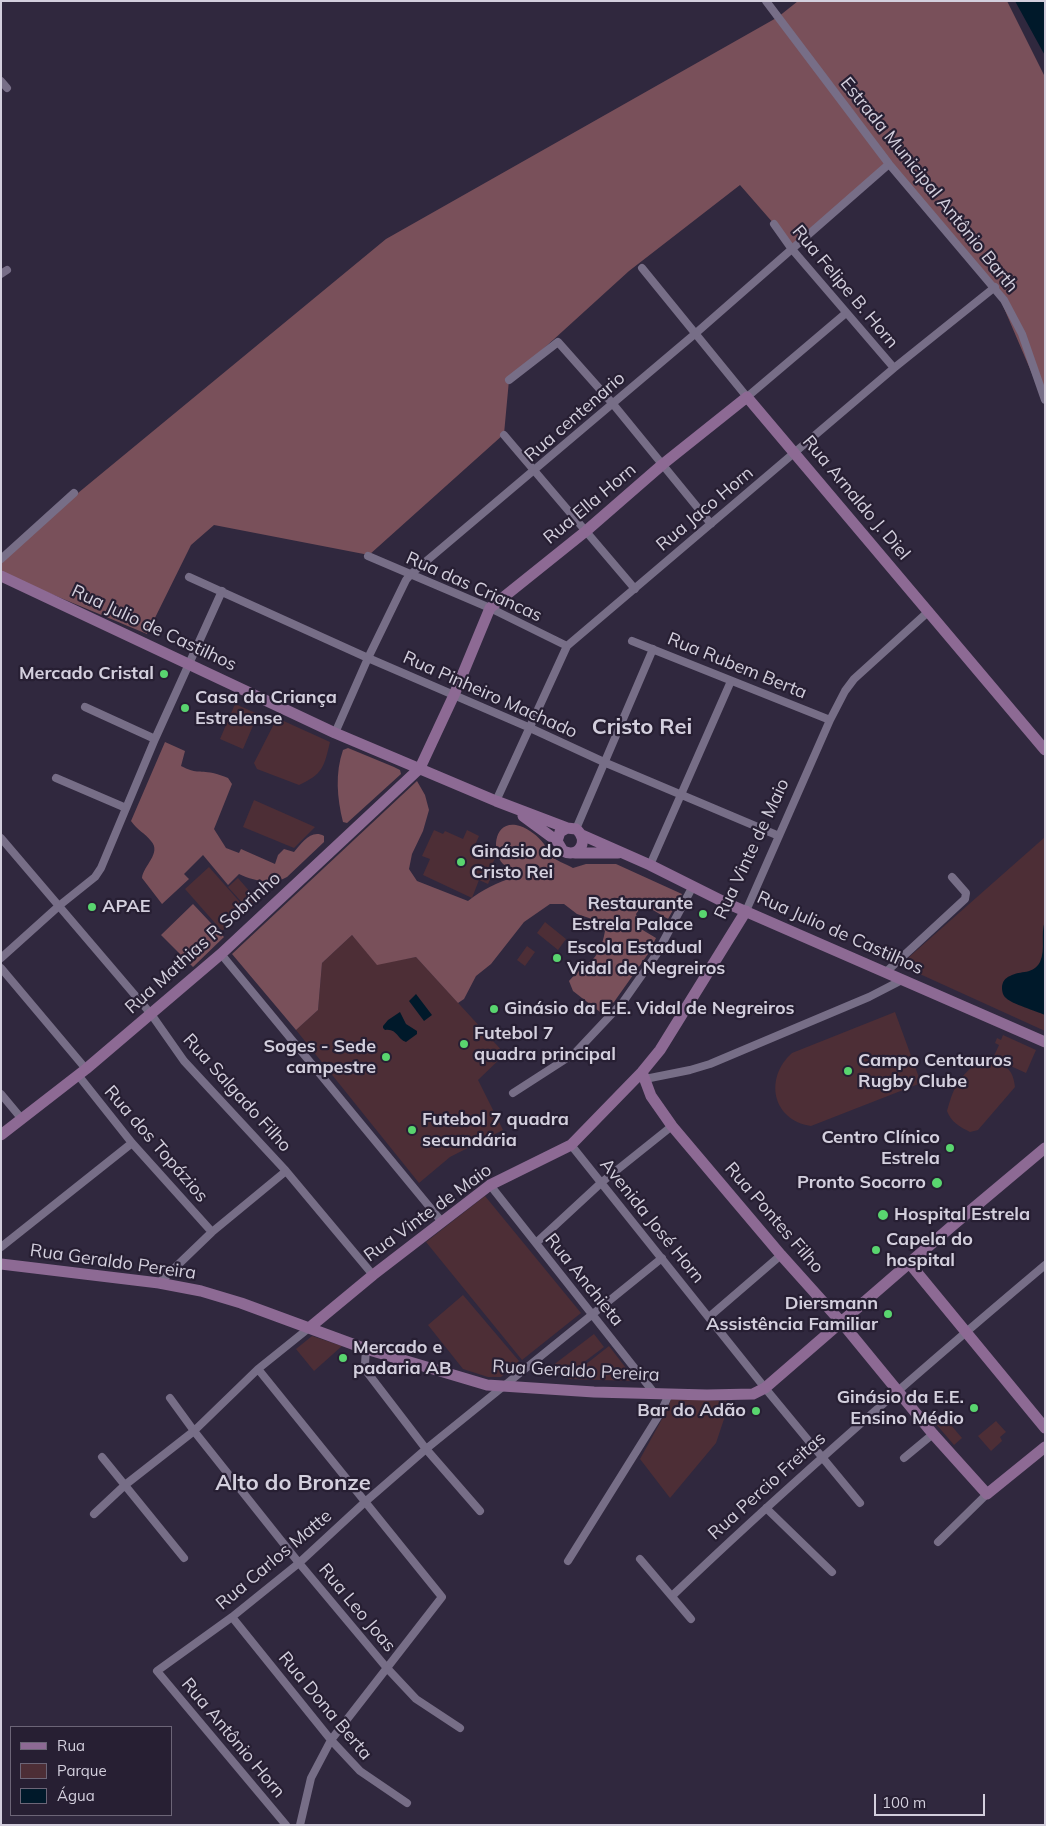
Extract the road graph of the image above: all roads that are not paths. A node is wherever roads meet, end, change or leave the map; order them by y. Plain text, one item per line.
1 (766, 1) edge
2 (1, 81) edge
3 (7, 88) dead end
4 (889, 164) junction
5 (774, 224) dead end
6 (792, 248) junction
7 (642, 268) dead end
8 (995, 287) junction
9 (846, 313) junction
10 (696, 333) junction
11 (894, 368) junction
12 (509, 380) dead end
13 (747, 397) junction
14 (1045, 400) edge
15 (612, 404) junction
16 (504, 435) dead end
17 (796, 453) junction
18 (663, 464) junction
19 (535, 470) junction
20 (74, 493) dead end
21 (711, 524) junction
22 (586, 531) junction
23 (368, 556) dead end
24 (1, 559) edge
25 (411, 574) junction
26 (1, 576) edge
27 (189, 577) dead end
28 (635, 589) junction
29 (222, 592) junction
30 (490, 608) junction
31 (929, 611) junction
32 (632, 641) dead end
33 (567, 646) junction
34 (653, 649) junction
35 (368, 658) junction
36 (188, 664) junction
37 (731, 681) junction
38 (454, 695) junction
39 (85, 707) dead end
40 (830, 720) junction
41 (528, 727) junction
42 (335, 733) junction
43 (155, 739) junction
44 (1045, 750) edge
45 (606, 763) junction
46 (420, 768) junction
47 (56, 778) dead end
48 (681, 794) junction
49 (496, 802) junction
50 (126, 808) junction
51 (512, 808) junction
52 (575, 831) junction
53 (779, 836) junction
54 (1, 838) edge
55 (557, 841) junction
56 (575, 853) junction
57 (623, 854) junction
58 (650, 865) junction
59 (952, 877) dead end
60 (693, 886) junction
61 (60, 905) junction
62 (746, 911) junction
63 (221, 954) junction
64 (1, 958) edge
65 (1, 968) edge
66 (886, 972) junction
67 (902, 980) junction
68 (151, 1014) junction
69 (1045, 1042) edge
70 (82, 1072) junction
71 (643, 1075) junction
72 (1, 1094) edge
73 (514, 1094) dead end
74 (22, 1118) junction
75 (672, 1126) junction
76 (1, 1135) edge
77 (132, 1143) junction
78 (571, 1145) junction
79 (1045, 1148) edge
80 (286, 1171) junction
81 (602, 1182) junction
82 (490, 1185) junction
83 (442, 1222) junction
84 (212, 1232) junction
85 (536, 1243) junction
86 (1, 1247) edge
87 (781, 1255) junction
88 (662, 1258) junction
89 (1, 1264) edge
90 (910, 1264) junction
91 (1045, 1265) edge
92 (373, 1275) junction
93 (159, 1283) junction
94 (593, 1315) junction
95 (709, 1317) junction
96 (842, 1322) junction
97 (309, 1328) junction
98 (965, 1332) junction
99 (366, 1349) junction
100 (258, 1369) junction
101 (503, 1387) junction
102 (765, 1388) junction
103 (898, 1389) junction
104 (655, 1394) junction
105 (669, 1394) junction
106 (170, 1398) dead end
107 (1045, 1428) edge
108 (194, 1431) junction
109 (933, 1434) junction
110 (1045, 1447) edge
111 (426, 1449) junction
112 (102, 1457) dead end
113 (822, 1457) junction
114 (904, 1458) dead end
115 (125, 1485) junction
116 (988, 1494) junction
117 (365, 1502) junction
118 (860, 1503) dead end
119 (766, 1508) junction
120 (480, 1511) dead end
121 (94, 1514) dead end
122 (938, 1542) dead end
123 (184, 1558) dead end
124 (640, 1559) dead end
125 (568, 1561) dead end
126 (299, 1563) junction
127 (832, 1572) dead end
128 (672, 1596) junction
129 (232, 1617) junction
130 (691, 1619) dead end
131 (386, 1667) junction
132 (157, 1671) joint
133 (460, 1728) dead end
134 (331, 1740) junction
135 (407, 1803) dead end
136 (286, 1825) edge
137 (300, 1825) edge

1 - 4 street, Estrada Municipal Antônio Barth
2 - 3 street
4 - 6 street, Rua centenario
4 - 8 street, Estrada Municipal Antônio Barth
5 - 6 street, Rua Felipe B. Horn
6 - 9 street, Rua Felipe B. Horn
6 - 10 street, Rua centenario
7 - 10 street, Rua Arnaldo J. Diel
8 - 11 street, Rua Jaco Horn
8 - 14 street, Estrada Municipal Antônio Barth
9 - 11 street, Rua Felipe B. Horn
9 - 13 street, Rua Ella Horn
10 - 13 street, Rua Arnaldo J. Diel
10 - 15 street, Rua centenario
11 - 17 street, Rua Jaco Horn
12 - 15 street
13 - 17 main road, Rua Arnaldo J. Diel
13 - 18 main road, Rua Ella Horn
15 - 18 street
15 - 19 street, Rua centenario
16 - 19 street
17 - 21 street, Rua Jaco Horn
17 - 31 main road, Rua Arnaldo J. Diel
18 - 21 street
18 - 22 main road, Rua Ella Horn
19 - 22 street
19 - 25 street, Rua centenario
20 - 24 street
21 - 28 street, Rua Jaco Horn
22 - 28 street
22 - 30 main road, Rua Ella Horn
23 - 25 street, Rua das Criancas
25 - 30 street, Rua das Criancas
25 - 35 street, Rua centenario
26 - 36 main road, Rua Julio de Castilhos
27 - 29 street, Rua Pinheiro Machado
28 - 33 street, Rua Jaco Horn
29 - 35 street, Rua Pinheiro Machado
29 - 36 street
30 - 33 street, Rua das Criancas
30 - 38 main road, Rua Ella Horn
31 - 40 street, Rua Vinte de Maio
31 - 44 main road, Rua Arnaldo J. Diel
32 - 34 street, Rua Rubem Berta
33 - 41 street, Rua Jaco Horn
34 - 37 street, Rua Rubem Berta
34 - 45 street
35 - 38 street, Rua Pinheiro Machado
35 - 42 street, Rua centenario
36 - 42 main road, Rua Julio de Castilhos
36 - 43 street
37 - 40 street, Rua Rubem Berta
37 - 48 street
38 - 41 street, Rua Pinheiro Machado
38 - 46 main road, Rua Ella Horn
39 - 43 street
40 - 53 street, Rua Vinte de Maio
41 - 45 street, Rua Pinheiro Machado
41 - 49 street, Rua Jaco Horn
42 - 46 main road, Rua Julio de Castilhos
43 - 50 street
45 - 48 street, Rua Pinheiro Machado
45 - 52 street
46 - 49 main road, Rua Julio de Castilhos
46 - 63 main road, Rua Mathias R Sobrinho
47 - 50 street
48 - 53 street, Rua Pinheiro Machado
48 - 58 street
49 - 51 main road, Rua Julio de Castilhos
50 - 61 street
51 - 52 main road, Rua Julio de Castilhos
51 - 55 main road, Rua Julio de Castilhos
52 - 55 main road
52 - 56 main road
52 - 57 main road, Rua Julio de Castilhos
53 - 62 street, Rua Vinte de Maio
54 - 61 street, Rua Salgado Filho
55 - 56 main road
56 - 57 main road, Rua Julio de Castilhos
57 - 58 main road, Rua Julio de Castilhos
58 - 60 main road, Rua Julio de Castilhos
59 - 66 street
60 - 62 main road, Rua Julio de Castilhos
60 - 73 street
61 - 64 street
61 - 68 street, Rua Salgado Filho
62 - 66 main road, Rua Julio de Castilhos
62 - 71 main road, Rua Vinte de Maio
63 - 68 main road, Rua Mathias R Sobrinho
63 - 83 street
65 - 70 street, Rua dos Topázios
66 - 67 main road, Rua Julio de Castilhos
67 - 69 main road, Rua Julio de Castilhos
67 - 71 street
68 - 70 main road, Rua Mathias R Sobrinho
68 - 80 street, Rua Salgado Filho
70 - 74 main road, Rua Mathias R Sobrinho
70 - 77 street, Rua dos Topázios
71 - 75 main road, Rua Pontes Filho
71 - 78 main road, Rua Vinte de Maio
72 - 74 street
74 - 76 main road, Rua Mathias R Sobrinho
75 - 81 street
75 - 87 main road, Rua Pontes Filho
77 - 84 street, Rua dos Topázios
77 - 86 street
78 - 81 street, Avenida José Horn
78 - 82 main road, Rua Vinte de Maio
79 - 90 main road, Rua Geraldo Pereira
80 - 84 street
80 - 92 street, Rua Salgado Filho
81 - 85 street
81 - 88 street, Avenida José Horn
82 - 83 main road, Rua Vinte de Maio
82 - 85 street, Rua Anchieta
83 - 92 main road, Rua Vinte de Maio
84 - 93 street
85 - 94 street, Rua Anchieta
87 - 95 street
87 - 96 main road, Rua Pontes Filho
88 - 94 street, Rua Carlos Matte
88 - 95 street, Avenida José Horn
89 - 93 main road, Rua Geraldo Pereira
90 - 96 main road, Rua Geraldo Pereira
90 - 98 main road
91 - 98 street, Rua Percio Freitas
92 - 97 main road, Rua Vinte de Maio
93 - 97 main road, Rua Geraldo Pereira
94 - 101 street, Rua Carlos Matte
94 - 104 street, Rua Anchieta
95 - 102 street, Avenida José Horn
96 - 102 main road, Rua Geraldo Pereira
96 - 103 main road, Rua Pontes Filho
97 - 99 main road, Rua Geraldo Pereira
97 - 100 street, Rua Vinte de Maio
98 - 103 street, Rua Percio Freitas
98 - 107 main road
99 - 101 main road, Rua Geraldo Pereira
99 - 111 street
100 - 108 street, Rua Vinte de Maio
100 - 117 street
101 - 104 main road, Rua Geraldo Pereira
101 - 111 street, Rua Carlos Matte
102 - 105 main road, Rua Geraldo Pereira
102 - 113 street, Avenida José Horn
103 - 109 main road, Rua Pontes Filho
103 - 113 street, Rua Percio Freitas
104 - 105 main road, Rua Geraldo Pereira
105 - 125 street
106 - 108 street, Rua Leo Joas
108 - 115 street, Rua Vinte de Maio
108 - 126 street, Rua Leo Joas
109 - 114 street
109 - 116 main road, Rua Pontes Filho
110 - 116 main road
111 - 117 street, Rua Carlos Matte
111 - 120 street
112 - 115 street
113 - 118 street, Avenida José Horn
113 - 119 street, Rua Percio Freitas
115 - 121 street, Rua Vinte de Maio
115 - 123 street
116 - 122 street
117 - 126 street, Rua Carlos Matte
117 - 131 street
119 - 127 street
119 - 128 street, Rua Percio Freitas
124 - 128 street
126 - 129 street, Rua Carlos Matte
126 - 131 street, Rua Leo Joas
128 - 130 street
129 - 132 street, Rua Carlos Matte
129 - 134 street, Rua Dona Berta
131 - 133 street, Rua Leo Joas
131 - 134 street
132 - 136 street, Rua Antônio Horn
134 - 135 street, Rua Dona Berta
134 - 137 street

